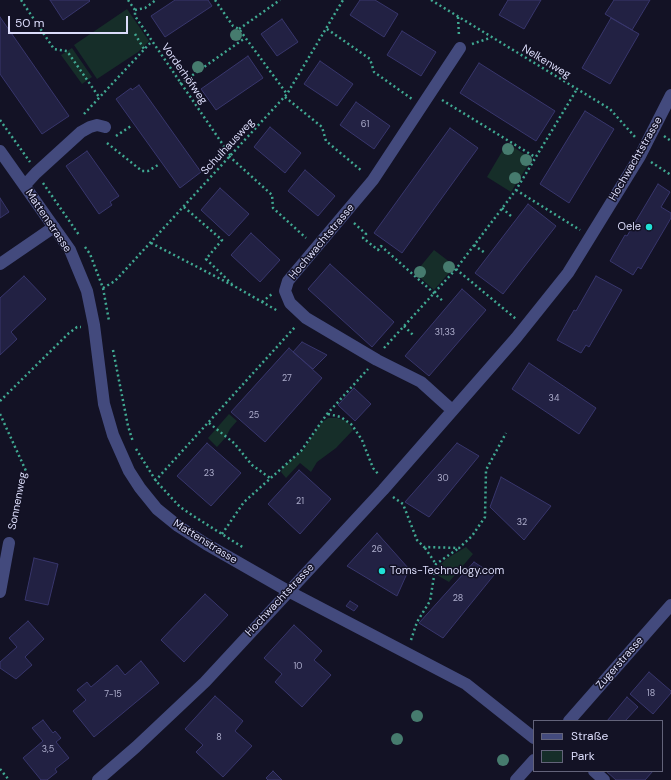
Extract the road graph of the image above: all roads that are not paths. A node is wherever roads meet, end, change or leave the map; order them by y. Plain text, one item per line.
1 (460, 48) road end
2 (671, 95) edge
3 (105, 127) dead end
4 (0, 152) edge
5 (25, 185) junction
6 (54, 228) junction
7 (0, 264) edge
8 (452, 410) junction
9 (9, 544) road end
10 (288, 591) junction
11 (0, 592) edge
12 (671, 605) edge
13 (570, 720) edge
14 (533, 737) edge
15 (533, 761) edge
16 (595, 772) edge
17 (98, 780) edge
18 (516, 780) edge
19 (604, 780) edge

1 - 8 street, Hochwachtstrasse
2 - 8 street, Hochwachtstrasse
3 - 5 street
4 - 5 street, Mattenstrasse
5 - 6 street, Mattenstrasse
6 - 7 street
6 - 10 street, Mattenstrasse
8 - 10 street, Hochwachtstrasse
9 - 11 street, Sonnenweg
10 - 14 street, Mattenstrasse
10 - 17 street, Hochwachtstrasse
12 - 13 street, Zugerstrasse
15 - 18 street
16 - 19 street

